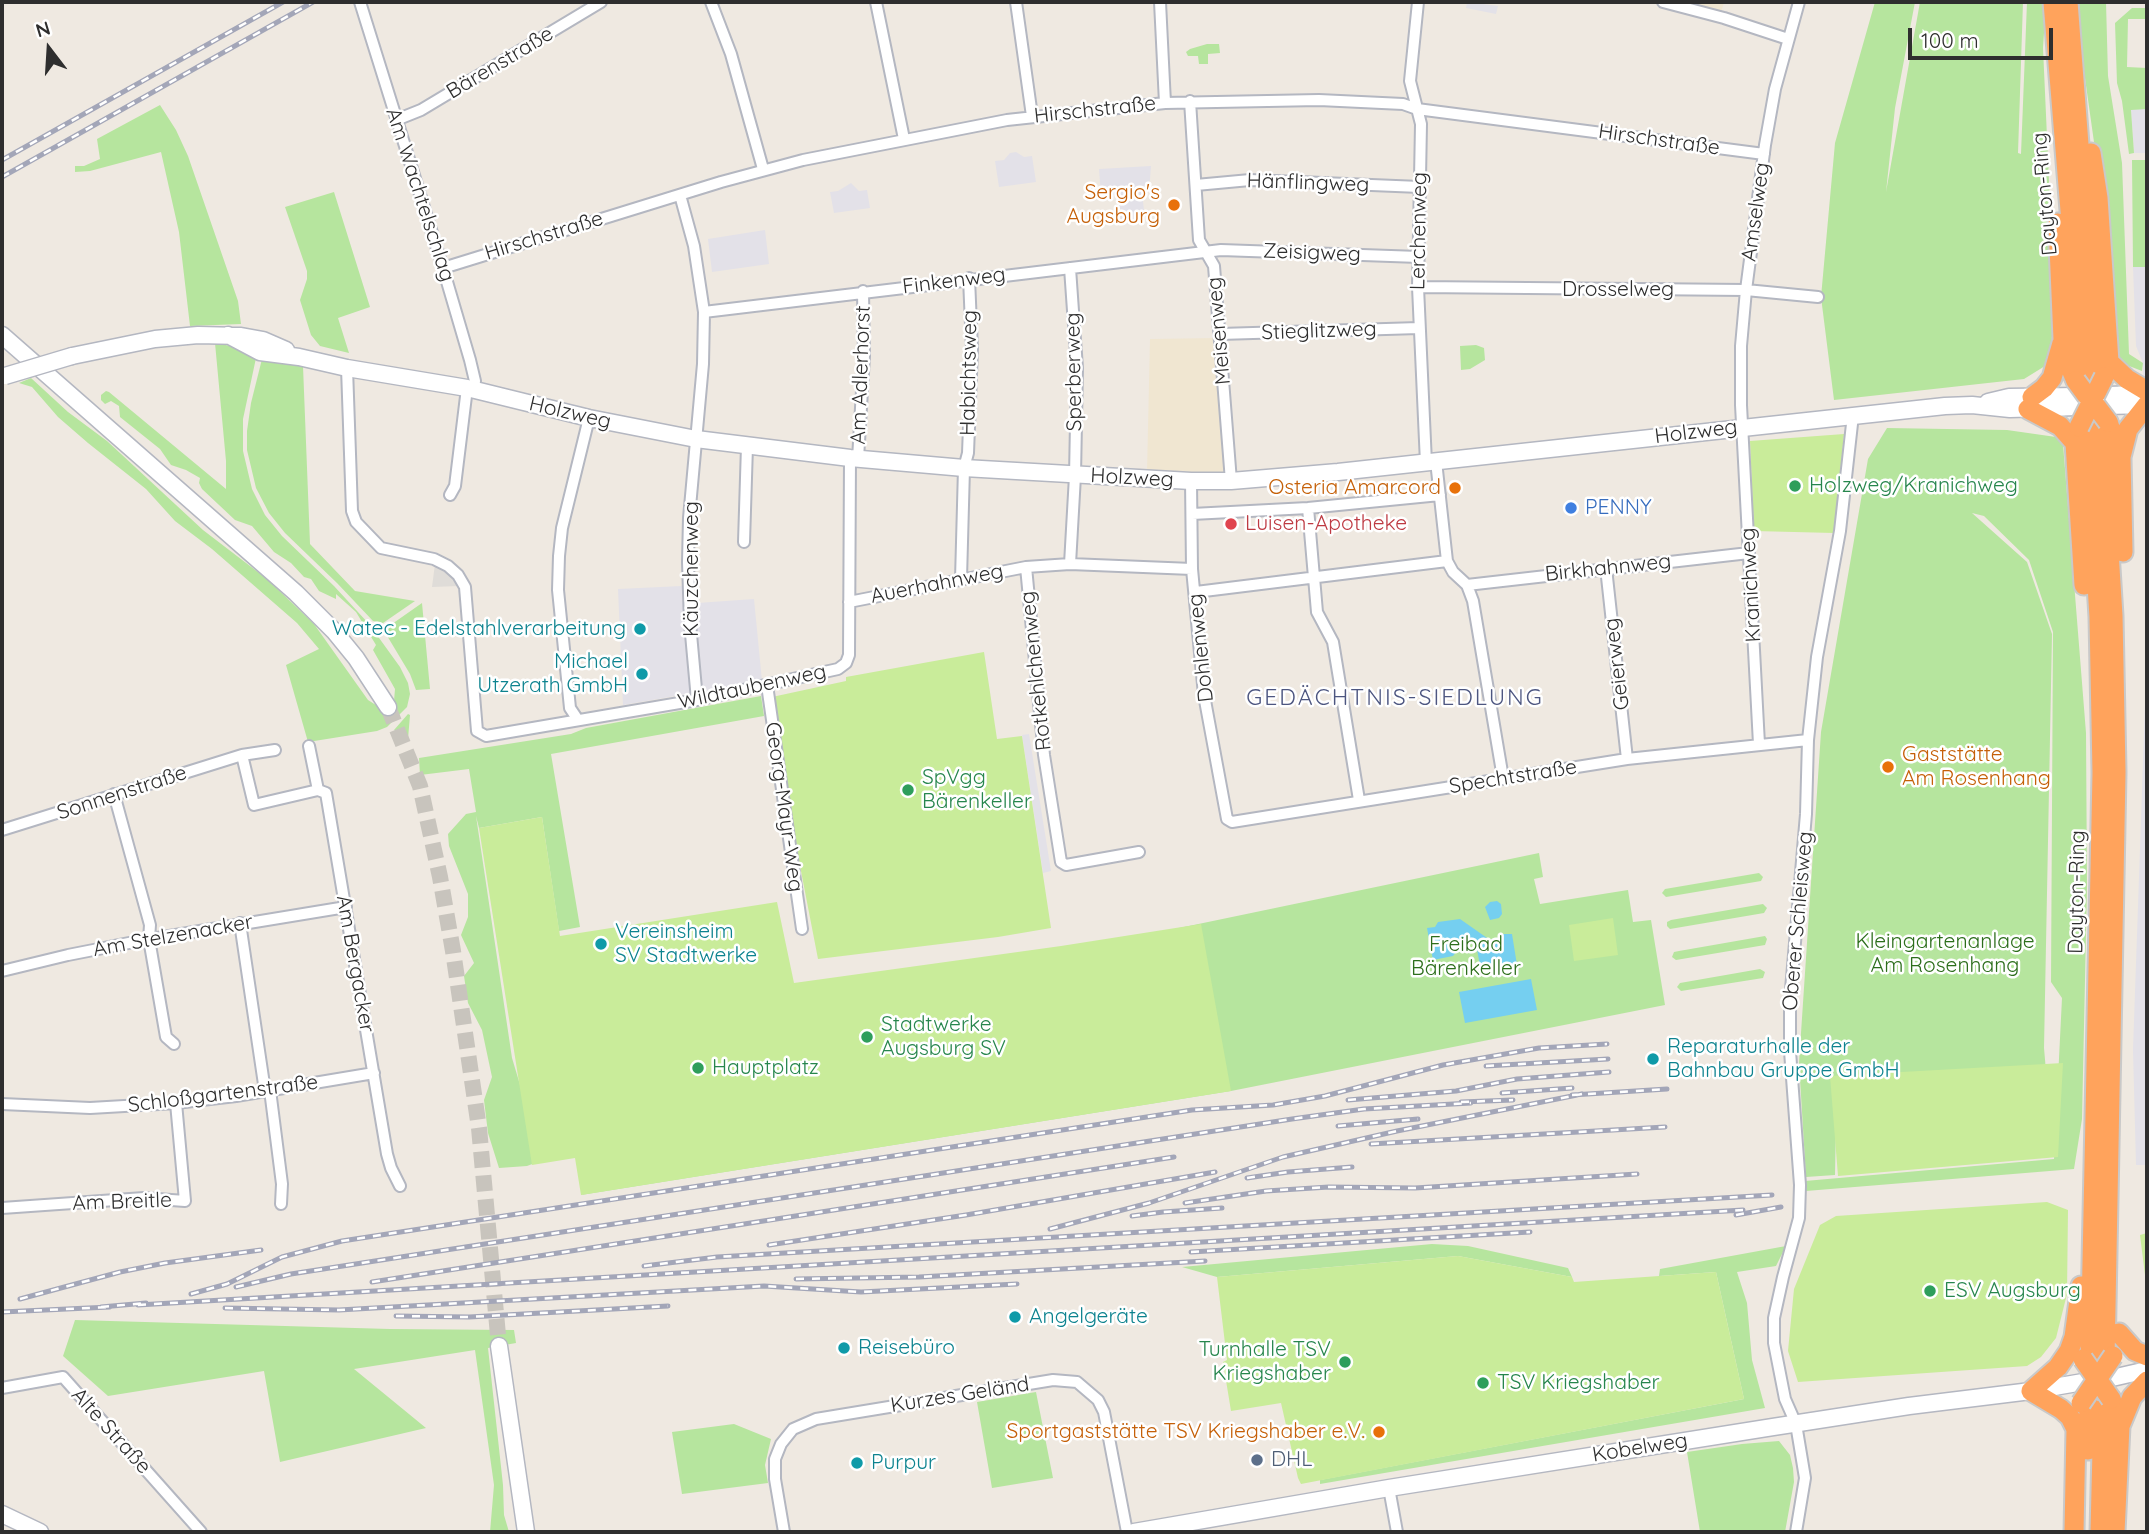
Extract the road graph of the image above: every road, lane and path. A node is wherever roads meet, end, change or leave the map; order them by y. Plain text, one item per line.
1 (360, 2) edge
2 (601, 2) edge
3 (711, 2) edge
4 (876, 2) edge
5 (1016, 2) edge
6 (1160, 2) edge
7 (1418, 2) edge
8 (1663, 2) edge
9 (1800, 2) edge
10 (2053, 2) edge
11 (2068, 2) edge
12 (1788, 39) junction
13 (2064, 59) junction
14 (1190, 102) junction
15 (1165, 103) junction
16 (1417, 109) junction
17 (1032, 116) junction
18 (396, 120) junction
19 (904, 139) junction
20 (1764, 154) junction
21 (763, 169) junction
22 (1196, 185) junction
23 (1420, 187) junction
24 (680, 195) junction
25 (1205, 251) junction
26 (1419, 257) junction
27 (443, 268) junction
28 (1070, 268) junction
29 (969, 278) junction
30 (1418, 288) junction
31 (1745, 290) junction
32 (863, 291) junction
33 (1818, 297) dead end
34 (704, 312) junction
35 (1419, 328) junction
36 (1220, 334) junction
37 (2, 335) edge
38 (2063, 339) junction
39 (347, 368) junction
40 (3, 376) edge
41 (470, 389) junction
42 (2147, 393) edge
43 (2092, 402) junction
44 (2030, 403) junction
45 (2147, 405) edge
46 (1853, 415) junction
47 (589, 418) junction
48 (1742, 427) junction
49 (696, 439) junction
50 (747, 446) junction
51 (854, 458) junction
52 (2121, 458) junction
53 (1431, 462) junction
54 (964, 468) junction
55 (1075, 476) junction
56 (1191, 481) junction
57 (1231, 481) junction
58 (450, 495) dead end
59 (1440, 495) junction
60 (1308, 508) junction
61 (1192, 514) junction
62 (744, 542) dead end
63 (1749, 553) junction
64 (1447, 561) junction
65 (1070, 564) junction
66 (1026, 567) junction
67 (1606, 568) junction
68 (1192, 569) junction
69 (1315, 577) junction
70 (961, 579) junction
71 (1467, 585) junction
72 (1196, 592) junction
73 (849, 602) junction
74 (766, 685) junction
75 (2108, 689) junction
76 (697, 700) junction
77 (387, 707) tunnel mouth
78 (578, 720) junction
79 (1808, 740) junction
80 (1759, 744) junction
81 (309, 746) dead end
82 (275, 750) dead end
83 (242, 755) junction
84 (1628, 759) junction
85 (1503, 778) junction
86 (318, 790) junction
87 (114, 794) junction
88 (1359, 800) junction
89 (1224, 813) joint
90 (2, 830) edge
91 (1139, 852) dead end
92 (346, 906) junction
93 (240, 923) junction
94 (802, 929) dead end
95 (149, 939) junction
96 (2, 971) edge
97 (174, 1044) dead end
98 (374, 1073) junction
99 (268, 1091) junction
100 (176, 1103) junction
101 (2, 1104) edge
102 (2102, 1167) junction
103 (400, 1186) dead end
104 (281, 1204) dead end
105 (2, 1209) edge
106 (2119, 1333) junction
107 (2074, 1337) junction
108 (499, 1346) tunnel mouth
109 (2147, 1356) edge
110 (2098, 1368) junction
111 (2147, 1370) edge
112 (2147, 1381) edge
113 (2, 1388) edge
114 (2031, 1391) junction
115 (2096, 1404) junction
116 (1796, 1423) junction
117 (2120, 1426) junction
118 (2076, 1429) junction
119 (1389, 1488) junction
120 (519, 1493) junction
121 (2, 1514) edge
122 (40, 1532) edge
123 (201, 1532) edge
124 (520, 1532) edge
125 (526, 1532) edge
126 (531, 1532) edge
127 (784, 1532) edge
128 (1127, 1532) edge
129 (1134, 1532) edge
130 (1397, 1532) edge
131 (1796, 1532) edge
132 (2074, 1532) edge
133 (2086, 1532) edge
134 (2100, 1532) edge
135 (2115, 1532) edge

1 - 18 street, Am Wachtelschlag
2 - 18 street, Bärenstraße
3 - 21 street
4 - 19 street
5 - 17 street
6 - 15 street
7 - 16 street, Lerchenweg
8 - 12 street
9 - 12 street, Amselweg
10 - 13 highway, Dayton-Ring
11 - 13 highway, Dayton-Ring
12 - 20 street, Amselweg
13 - 38 highway
13 - 43 highway, Dayton-Ring
13 - 43 highway
14 - 15 street, Hirschstraße
14 - 16 street, Hirschstraße
14 - 22 street, Meisenweg
15 - 17 street, Hirschstraße
16 - 20 street, Hirschstraße
16 - 23 street, Lerchenweg
17 - 19 street, Hirschstraße
18 - 27 street, Am Wachtelschlag
19 - 21 street, Hirschstraße
20 - 31 street, Amselweg
21 - 24 street, Hirschstraße
22 - 23 street, Hänflingweg
22 - 25 street, Meisenweg
23 - 26 street, Lerchenweg
24 - 27 street, Hirschstraße
24 - 34 street, Käuzchenweg
25 - 26 street, Zeisigweg
25 - 28 street, Finkenweg
25 - 36 street, Meisenweg
26 - 30 street, Lerchenweg
27 - 41 street, Am Wachtelschlag
28 - 29 street, Finkenweg
28 - 55 street, Sperberweg
29 - 32 street, Finkenweg
29 - 54 street, Habichtsweg
30 - 31 street, Drosselweg
30 - 35 street, Lerchenweg
31 - 33 street, Drosselweg
31 - 48 street, Amselweg
32 - 34 street, Finkenweg
32 - 51 street, Am Adlerhorst
34 - 49 street, Käuzchenweg
35 - 36 street, Stieglitzweg
35 - 53 street, Lerchenweg
36 - 57 street, Meisenweg
37 - 77 street
38 - 43 highway
38 - 44 highway
39 - 40 street, Holzweg, bridge
39 - 41 street, Holzweg
39 - 78 street, Wildtaubenweg
41 - 47 street, Holzweg
41 - 58 street, Am Wachtelschlag
42 - 43 street, Holzweg
42 - 43 highway
43 - 44 street, Holzweg
43 - 44 highway
43 - 45 street, Holzweg
43 - 52 highway
43 - 75 highway, Dayton-Ring
43 - 75 highway
44 - 46 street, Holzweg
45 - 52 highway
46 - 48 street, Holzweg
46 - 79 street, Oberer Schleisweg
47 - 49 street, Holzweg
47 - 78 street
48 - 53 street, Holzweg
48 - 63 street, Kranichweg
49 - 50 street, Holzweg
49 - 76 street, Käuzchenweg
50 - 51 street, Holzweg
50 - 62 street
51 - 54 street, Holzweg
51 - 73 street, Wildtaubenweg
52 - 75 highway
53 - 57 street, Holzweg
53 - 59 street, Lerchenweg
54 - 55 street, Holzweg
54 - 70 street, Habichtsweg
55 - 56 street, Holzweg
55 - 65 street, Sperberweg
56 - 57 street, Holzweg
56 - 61 street, Dohlenweg
59 - 60 street, Holzweg
59 - 64 street, Lerchenweg
60 - 61 street, Holzweg
60 - 69 street
61 - 68 street, Dohlenweg
63 - 67 street, Birkhahnweg
63 - 80 street, Kranichweg
64 - 69 street
64 - 71 street
65 - 66 street, Auerhahnweg
65 - 68 street, Auerhahnweg
66 - 70 street, Auerhahnweg
66 - 91 street, Rotkehlchenweg
67 - 71 street, Birkhahnweg
67 - 84 street, Geierweg
68 - 72 street, Dohlenweg
69 - 72 street
69 - 88 street
70 - 73 street, Auerhahnweg
71 - 85 street
72 - 89 street, Dohlenweg
73 - 74 street, Wildtaubenweg
74 - 76 street, Wildtaubenweg
74 - 94 street, Georg-Mayr-Weg
75 - 102 highway, Dayton-Ring
76 - 78 street, Wildtaubenweg
79 - 80 street, Spechtstraße
79 - 116 street, Oberer Schleisweg
80 - 84 street, Spechtstraße
81 - 86 street, Am Bergacker
82 - 83 street, Sonnenstraße
83 - 86 street
83 - 87 street, Sonnenstraße
84 - 85 street, Spechtstraße
85 - 88 street, Spechtstraße
86 - 92 street, Am Bergacker
87 - 90 street, Sonnenstraße
87 - 95 street
88 - 89 street, Spechtstraße
92 - 93 street, Am Stelzenacker
92 - 98 street, Am Bergacker
93 - 95 street, Am Stelzenacker
93 - 99 street
95 - 96 street, Am Stelzenacker
95 - 97 street
98 - 99 street, Schloßgartenstraße
98 - 103 street, Am Bergacker
99 - 100 street, Schloßgartenstraße
99 - 104 street
100 - 101 street, Schloßgartenstraße
100 - 105 street, Am Breitle
102 - 106 highway
102 - 107 highway
102 - 110 highway, Dayton-Ring
106 - 109 highway
106 - 110 highway
107 - 110 highway
107 - 114 highway
108 - 120 street
110 - 111 street, Kobelweg
110 - 114 street, Kobelweg
110 - 115 highway, bridge
110 - 115 highway, bridge
112 - 117 highway
113 - 123 street, Alte Straße
114 - 116 street, Kobelweg
114 - 118 highway
115 - 117 highway
115 - 118 highway
115 - 133 highway
115 - 134 highway
116 - 119 street, Kobelweg
116 - 131 street, Oberer Schleisweg
117 - 135 highway
118 - 132 highway
119 - 129 street, Kobelweg
119 - 130 street
120 - 124 street
120 - 125 street
120 - 126 street
121 - 122 street
127 - 128 street, Kurzes Geländ

